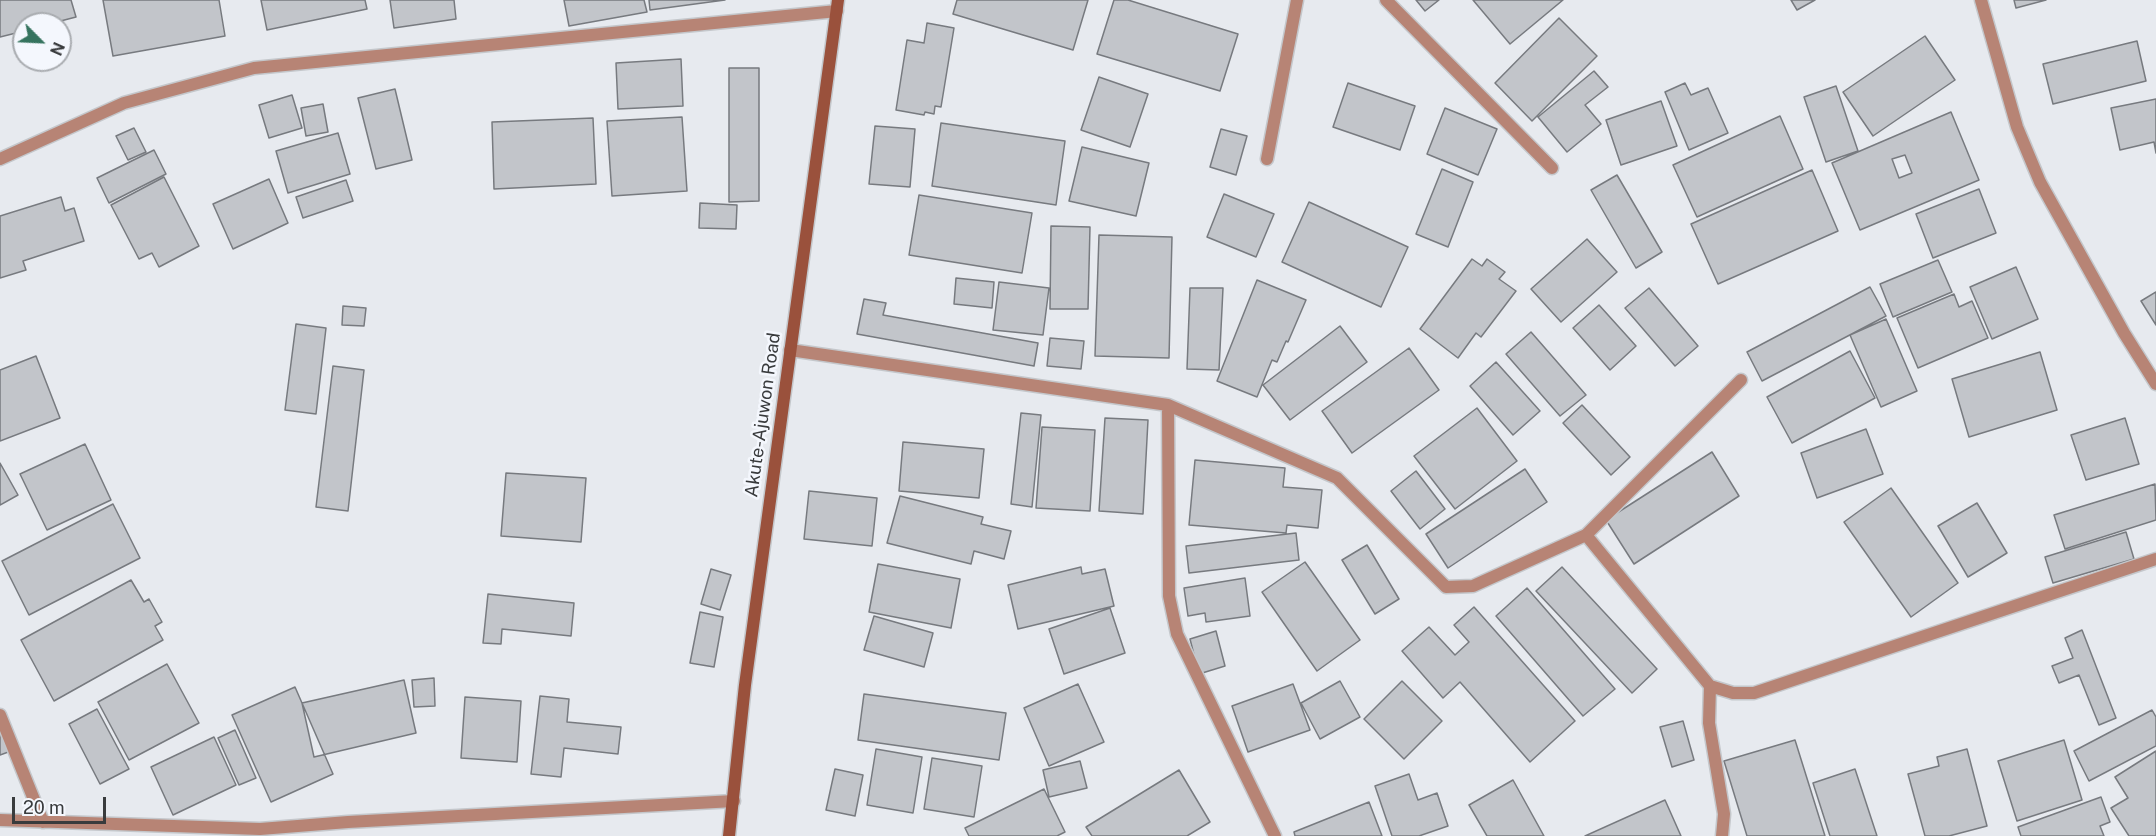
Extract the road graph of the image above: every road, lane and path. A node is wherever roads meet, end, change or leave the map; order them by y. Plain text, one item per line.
1 (1297, 0) edge
2 (1386, 0) edge
3 (1981, 0) edge
4 (838, 6) edge
5 (0, 159) edge
6 (1267, 159) dead end
7 (1552, 168) dead end
8 (790, 350) junction
9 (1740, 380) dead end
10 (2156, 384) edge
11 (1168, 405) junction
12 (1586, 535) junction
13 (2156, 560) edge
14 (1710, 686) junction
15 (0, 715) edge
16 (734, 801) junction
17 (0, 820) edge
18 (44, 822) junction
19 (729, 836) edge
20 (1275, 836) edge
21 (1722, 836) edge

1 - 6 street
2 - 7 street
3 - 10 street
4 - 5 street
4 - 8 main road, Akute-Ajuwon Road
8 - 11 street
8 - 16 main road, Akute-Ajuwon Road
9 - 12 street
11 - 12 street
11 - 20 street
12 - 14 street
13 - 14 street
14 - 21 street
15 - 18 street
16 - 18 street
16 - 19 main road, Akute-Ajuwon Road
17 - 18 street

